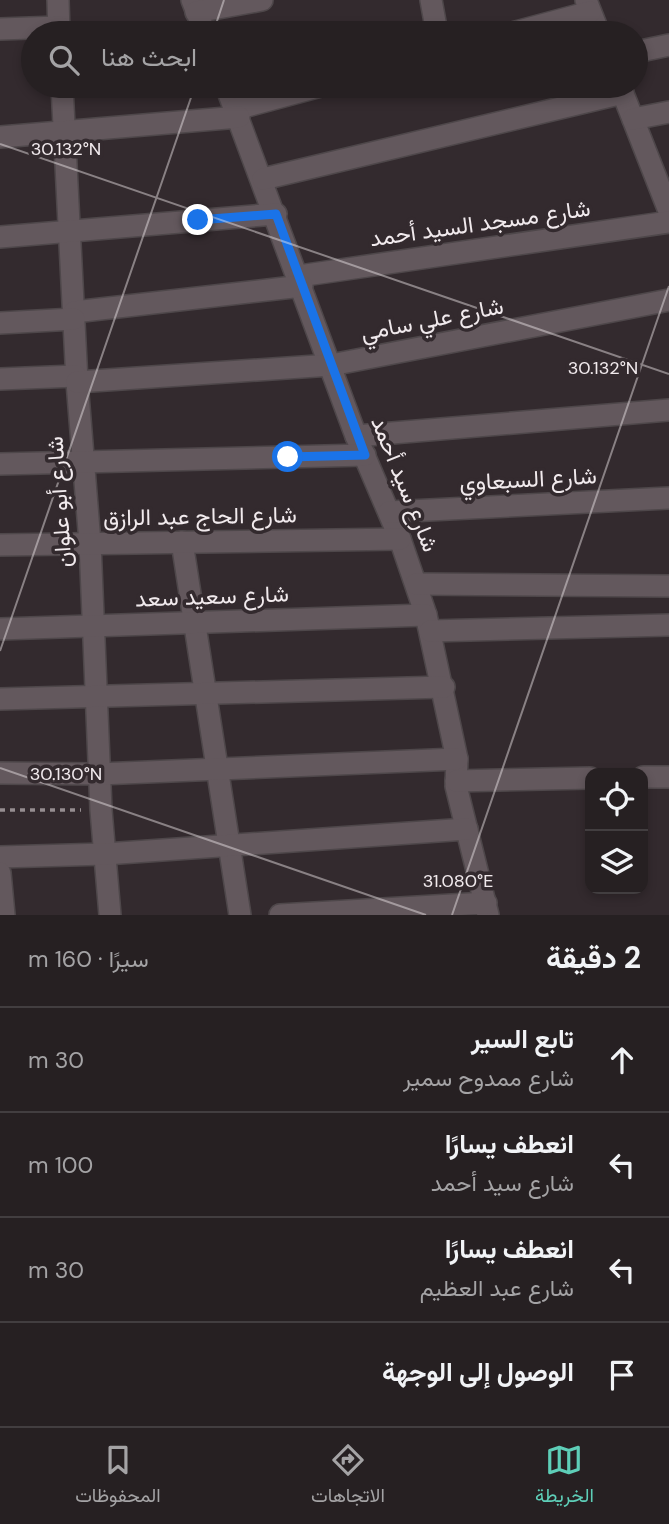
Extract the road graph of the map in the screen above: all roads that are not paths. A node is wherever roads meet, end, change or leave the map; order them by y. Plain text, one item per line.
1 (58, 0) edge
2 (262, 0) edge
3 (431, 0) edge
4 (194, 6) edge
5 (588, 6) edge
6 (59, 21) edge
7 (435, 21) edge
8 (546, 21) edge
9 (0, 29) edge
10 (21, 29) edge
11 (669, 45) edge
12 (648, 49) edge
13 (63, 98) edge
14 (231, 98) edge
15 (284, 98) edge
16 (586, 98) edge
17 (625, 98) edge
18 (669, 112) edge
19 (237, 113) junction
20 (633, 119) junction
21 (65, 134) junction
22 (0, 137) edge
23 (263, 179) junction
24 (663, 181) edge
25 (669, 211) edge
26 (276, 214) junction
27 (669, 222) edge
28 (70, 231) junction
29 (0, 237) edge
30 (300, 281) junction
31 (669, 300) edge
32 (74, 315) junction
33 (0, 323) edge
34 (331, 365) junction
35 (0, 379) edge
36 (77, 379) junction
37 (669, 410) edge
38 (360, 446) junction
39 (82, 462) junction
40 (0, 464) edge
41 (669, 498) edge
42 (389, 512) junction
43 (400, 539) junction
44 (182, 542) junction
45 (90, 543) junction
46 (0, 545) edge
47 (416, 584) junction
48 (669, 586) edge
49 (194, 623) junction
50 (428, 623) junction
51 (669, 625) edge
52 (93, 626) junction
53 (0, 629) edge
54 (444, 687) junction
55 (206, 695) junction
56 (95, 697) junction
57 (0, 699) edge
58 (218, 768) junction
59 (456, 770) junction
60 (0, 773) edge
61 (99, 774) junction
62 (648, 777) edge
63 (669, 777) edge
64 (585, 778) edge
65 (467, 829) junction
66 (232, 845) junction
67 (105, 854) junction
68 (0, 857) edge
69 (0, 873) edge
70 (487, 909) edge
71 (4, 915) edge
72 (110, 915) edge
73 (240, 915) edge
74 (280, 915) edge

1 - 6 street
2 - 4 street
3 - 7 street
5 - 8 street
9 - 10 street
11 - 12 street
13 - 21 street, شارع أبو علوان
14 - 19 street, شارع سيد أحمد
15 - 19 street
16 - 23 street
17 - 20 street
18 - 20 street
19 - 21 street
19 - 23 street, شارع سيد أحمد
20 - 24 street
21 - 22 street
21 - 28 street, شارع أبو علوان
23 - 26 street, شارع سيد أحمد
24 - 25 street
26 - 28 street
26 - 30 street, شارع سيد أحمد
27 - 30 street, شارع مسجد السيد أحمد
28 - 29 street
28 - 32 street, شارع أبو علوان
30 - 32 street, شارع مسجد السيد أحمد
30 - 34 street, شارع سيد أحمد
31 - 34 street, شارع علي سامي
32 - 33 street, شارع مسجد السيد أحمد
32 - 36 street, شارع أبو علوان
34 - 36 street, شارع علي سامي
34 - 38 street, شارع سيد أحمد
35 - 36 street, شارع علي سامي
36 - 39 street, شارع أبو علوان
37 - 38 street
38 - 39 street
38 - 42 street, شارع سيد أحمد
39 - 40 street
39 - 45 street, شارع أبو علوان
41 - 42 street, شارع السبعاوي
42 - 43 street, شارع سيد أحمد
43 - 44 street, شارع الحاج عبد الرازق
43 - 47 street, شارع سيد أحمد
44 - 45 street, شارع الحاج عبد الرازق
44 - 49 street
45 - 46 street, شارع الحاج عبد الرازق
45 - 52 street, شارع أبو علوان
47 - 48 street
47 - 50 street, شارع سيد أحمد
49 - 50 street, شارع سعيد سعد
49 - 52 street, شارع سعيد سعد
49 - 55 street
50 - 51 street, شارع سعيد سعد
50 - 54 street, شارع سيد أحمد
52 - 53 street, شارع سعيد سعد
52 - 56 street, شارع أبو علوان
54 - 55 street
54 - 59 street, شارع سيد أحمد
55 - 56 street
55 - 58 street
56 - 57 street
56 - 61 street, شارع أبو علوان
58 - 59 street
58 - 61 street
58 - 66 street
59 - 64 street
59 - 65 street, شارع سيد أحمد
60 - 61 street
61 - 67 street, شارع أبو علوان
62 - 63 street
65 - 66 street
65 - 70 street, شارع سيد أحمد
66 - 67 street
66 - 73 street
67 - 68 street
67 - 72 street, شارع أبو علوان
69 - 71 street
70 - 74 street

